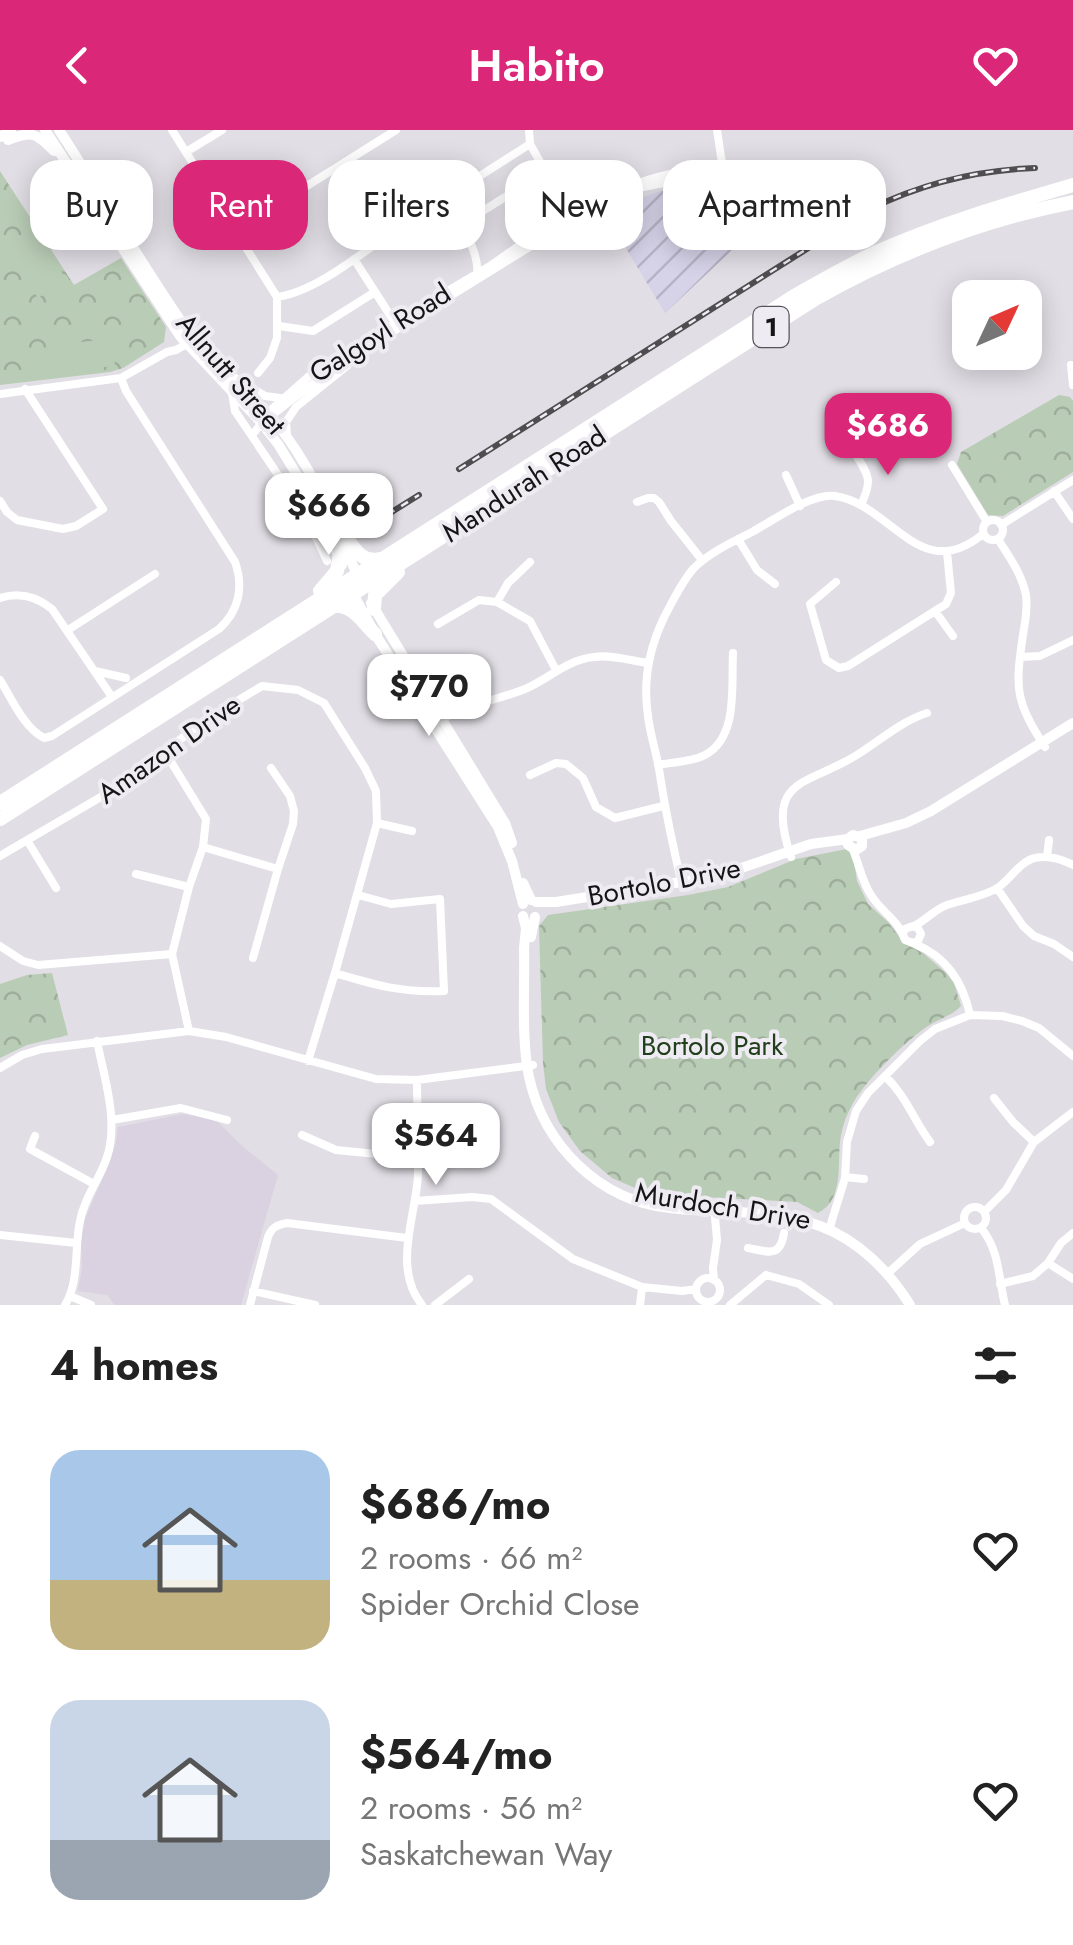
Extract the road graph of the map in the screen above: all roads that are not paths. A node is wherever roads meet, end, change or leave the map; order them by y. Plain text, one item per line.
1 (24, 130) edge
2 (46, 130) edge
3 (59, 130) edge
4 (172, 130) edge
5 (222, 130) edge
6 (396, 130) edge
7 (529, 130) edge
8 (717, 130) edge
9 (6, 136) edge
10 (530, 144) junction
11 (186, 152) junction
12 (63, 160) edge
13 (65, 160) edge
14 (191, 160) edge
15 (539, 160) edge
16 (485, 172) edge
17 (1073, 176) edge
18 (1073, 184) edge
19 (308, 185) edge
20 (643, 186) edge
21 (1073, 202) edge
22 (1012, 204) junction
23 (126, 250) edge
24 (249, 250) edge
25 (367, 250) edge
26 (473, 250) edge
27 (512, 250) edge
28 (525, 250) edge
29 (354, 259) junction
30 (478, 262) junction
31 (490, 266) junction
32 (477, 273) junction
33 (375, 292) junction
34 (277, 297) junction
35 (394, 323) junction
36 (279, 326) junction
37 (187, 338) junction
38 (382, 339) junction
39 (1072, 365) edge
40 (1058, 368) dead end
41 (258, 373) dead end
42 (227, 374) junction
43 (121, 378) junction
44 (1073, 385) edge
45 (26, 389) junction
46 (231, 391) junction
47 (0, 394) edge
48 (288, 395) junction
49 (267, 418) junction
50 (252, 435) junction
51 (289, 440) junction
52 (856, 455) dead end
53 (952, 466) dead end
54 (786, 475) dead end
55 (1073, 480) edge
56 (1054, 491) junction
57 (0, 501) edge
58 (637, 502) dead end
59 (861, 505) junction
60 (800, 506) junction
61 (1073, 519) edge
62 (987, 522) junction
63 (1001, 525) junction
64 (338, 527) junction
65 (983, 534) junction
66 (738, 539) junction
67 (998, 539) junction
68 (428, 545) junction
69 (947, 552) junction
70 (384, 557) junction
71 (333, 560) junction
72 (702, 560) junction
73 (530, 562) dead end
74 (154, 574) dead end
75 (836, 582) dead end
76 (355, 584) junction
77 (776, 584) dead end
78 (0, 598) edge
79 (497, 602) junction
80 (331, 606) junction
81 (374, 609) junction
82 (935, 611) junction
83 (438, 624) dead end
84 (277, 626) junction
85 (68, 630) junction
86 (375, 634) junction
87 (953, 636) dead end
88 (1073, 640) edge
89 (734, 652) dead end
90 (1020, 657) junction
91 (648, 663) junction
92 (556, 670) junction
93 (95, 671) junction
94 (126, 678) dead end
95 (0, 680) edge
96 (112, 698) junction
97 (927, 713) dead end
98 (439, 725) junction
99 (1073, 726) edge
100 (1044, 744) junction
101 (165, 752) junction
102 (572, 753) dead end
103 (566, 764) junction
104 (658, 765) junction
105 (271, 768) dead end
106 (530, 775) dead end
107 (0, 803) edge
108 (663, 806) junction
109 (0, 819) edge
110 (377, 823) junction
111 (412, 830) dead end
112 (27, 840) junction
113 (1049, 840) dead end
114 (856, 844) junction
115 (204, 847) junction
116 (790, 854) junction
117 (0, 856) edge
118 (1048, 857) junction
119 (1073, 865) edge
120 (278, 868) junction
121 (136, 874) dead end
122 (682, 886) junction
123 (189, 887) junction
124 (56, 888) dead end
125 (997, 888) junction
126 (358, 895) junction
127 (531, 909) junction
128 (914, 933) junction
129 (0, 946) edge
130 (172, 954) junction
131 (1073, 957) edge
132 (253, 958) dead end
133 (336, 972) junction
134 (970, 1015) junction
135 (189, 1031) junction
136 (97, 1041) junction
137 (1073, 1056) edge
138 (308, 1060) junction
139 (530, 1065) junction
140 (0, 1068) edge
141 (885, 1076) junction
142 (416, 1080) junction
143 (994, 1098) dead end
144 (1073, 1112) edge
145 (112, 1120) junction
146 (227, 1120) dead end
147 (302, 1135) dead end
148 (35, 1136) dead end
149 (930, 1142) dead end
150 (1034, 1142) junction
151 (418, 1158) junction
152 (845, 1177) junction
153 (864, 1180) dead end
154 (94, 1184) junction
155 (416, 1201) junction
156 (714, 1208) junction
157 (984, 1212) junction
158 (965, 1224) junction
159 (828, 1226) junction
160 (981, 1228) junction
161 (784, 1233) dead end
162 (1073, 1233) edge
163 (0, 1235) edge
164 (407, 1238) junction
165 (76, 1243) junction
166 (748, 1248) dead end
167 (768, 1252) junction
168 (1048, 1263) junction
169 (889, 1272) junction
170 (766, 1275) junction
171 (468, 1279) dead end
172 (1073, 1279) edge
173 (714, 1280) junction
174 (1000, 1284) junction
175 (642, 1288) junction
176 (696, 1289) junction
177 (252, 1290) junction
178 (714, 1299) junction
179 (68, 1301) edge
180 (815, 1302) edge
181 (92, 1305) edge
182 (250, 1305) edge
183 (315, 1305) edge
184 (422, 1305) edge
185 (435, 1305) edge
186 (640, 1305) edge
187 (728, 1305) edge
188 (828, 1305) edge
189 (910, 1305) edge
190 (918, 1305) edge
191 (1005, 1305) edge

1 - 9 main road
2 - 13 main road, Allnutt Street
3 - 37 main road, Allnutt Street
4 - 11 street
5 - 11 street
6 - 19 street
7 - 10 street
8 - 20 street, Galgoyl Road
9 - 12 main road
10 - 15 street
10 - 16 street
11 - 14 street
17 - 22 highway, 1
18 - 22 highway, Mandurah Road / 1
21 - 68 highway, Mandurah Road / 1
22 - 70 highway, Mandurah Road / 1
23 - 37 main road, Allnutt Street
24 - 34 street
25 - 29 street
26 - 30 street
27 - 31 street, Galgoyl Road
28 - 38 street, Galgoyl Road
29 - 33 street
29 - 34 street
30 - 31 street
30 - 32 street
31 - 32 street, Galgoyl Road
32 - 35 street, Galgoyl Road
33 - 35 street
33 - 36 street
34 - 36 street
35 - 48 street, Galgoyl Road
36 - 41 street
37 - 42 main road, Allnutt Street
37 - 43 street
37 - 46 main road, Allnutt Street
38 - 49 street, Galgoyl Road
38 - 51 street
39 - 40 street
39 - 44 street
42 - 48 street
42 - 49 main road, Allnutt Street
43 - 45 street
43 - 96 street
45 - 47 street
45 - 57 street
46 - 49 main road, Allnutt Street
46 - 50 street
48 - 49 street, Galgoyl Road
49 - 50 street
49 - 51 main road, Allnutt Street
49 - 71 main road, Allnutt Street
50 - 71 street
51 - 64 main road, Allnutt Street
52 - 59 street
53 - 62 street
54 - 60 street
55 - 56 street
56 - 61 street
56 - 63 street
58 - 72 street
59 - 60 street
59 - 69 street
60 - 66 street
62 - 63 street
62 - 65 street
63 - 67 street
64 - 70 highway
64 - 76 main road, Allnutt Street
65 - 67 street
65 - 69 street
66 - 72 street
66 - 77 street
67 - 90 street
68 - 76 highway, Mandurah Road / 1
68 - 81 highway
69 - 82 street
70 - 76 highway, Mandurah Road / 1
71 - 76 main road, Allnutt Street
71 - 84 highway
72 - 91 street
73 - 79 street
74 - 85 street
75 - 82 street
76 - 80 highway, Mandurah Road / 1
76 - 81 main road, Murdoch Drive
76 - 84 highway, Mandurah Road / 1
76 - 86 main road, Murdoch Drive
78 - 85 street
79 - 83 street
79 - 92 street
80 - 86 highway
80 - 109 highway, Mandurah Road / 1
81 - 98 main road, Murdoch Drive
82 - 87 street
84 - 107 highway, Mandurah Road / 1
85 - 93 street
86 - 98 main road, Murdoch Drive
88 - 90 street
89 - 104 street
90 - 100 street
91 - 92 street
91 - 104 street
92 - 98 street
93 - 94 street
93 - 96 street
95 - 96 street
97 - 116 street
98 - 127 main road, Murdoch Drive
99 - 100 main road, Bortolo Drive
100 - 114 main road, Bortolo Drive
101 - 110 street, Amazon Drive
101 - 112 street, Amazon Drive
101 - 115 street
102 - 103 street
103 - 106 street
103 - 108 street
104 - 108 street
105 - 120 street
108 - 122 street
110 - 111 street
110 - 126 street, Amazon Drive
112 - 117 street, Amazon Drive
112 - 124 street
113 - 118 street
114 - 116 main road, Bortolo Drive
114 - 128 street
115 - 120 street
115 - 123 street
116 - 122 main road, Bortolo Drive
118 - 119 street
118 - 125 street
120 - 132 street
121 - 123 street
122 - 127 main road, Bortolo Drive
123 - 130 street
125 - 128 street
125 - 131 street
126 - 133 street, Amazon Drive
126 - 133 street
127 - 139 main road, Murdoch Drive
128 - 134 street
129 - 130 street
130 - 135 street
133 - 138 street, Amazon Drive
134 - 137 street
134 - 141 street
135 - 136 street
135 - 138 street
136 - 140 street
136 - 145 street
138 - 142 street
139 - 142 street
139 - 156 main road, Murdoch Drive
141 - 149 street
141 - 152 street
142 - 151 street
143 - 150 street
144 - 150 street
145 - 146 street
145 - 154 street
147 - 151 street
148 - 154 street
150 - 157 street
151 - 155 street
152 - 153 street
152 - 159 street
154 - 165 street
155 - 164 street
155 - 175 street
156 - 159 main road, Murdoch Drive
156 - 173 street
157 - 158 street
157 - 160 street
158 - 160 street
158 - 169 street
159 - 169 main road, Murdoch Drive
160 - 174 street
161 - 167 street
162 - 168 street
163 - 165 street
164 - 177 street
164 - 184 street
165 - 179 street
166 - 167 street
167 - 170 street
168 - 172 street
168 - 174 street
169 - 189 main road, Murdoch Drive
169 - 190 main road, Murdoch Drive
170 - 180 street
170 - 187 street
171 - 185 street
173 - 176 street
173 - 178 street
174 - 191 street
175 - 176 street
175 - 186 street
176 - 178 street
177 - 182 street
177 - 183 street
178 - 187 street
179 - 181 street
180 - 188 street

